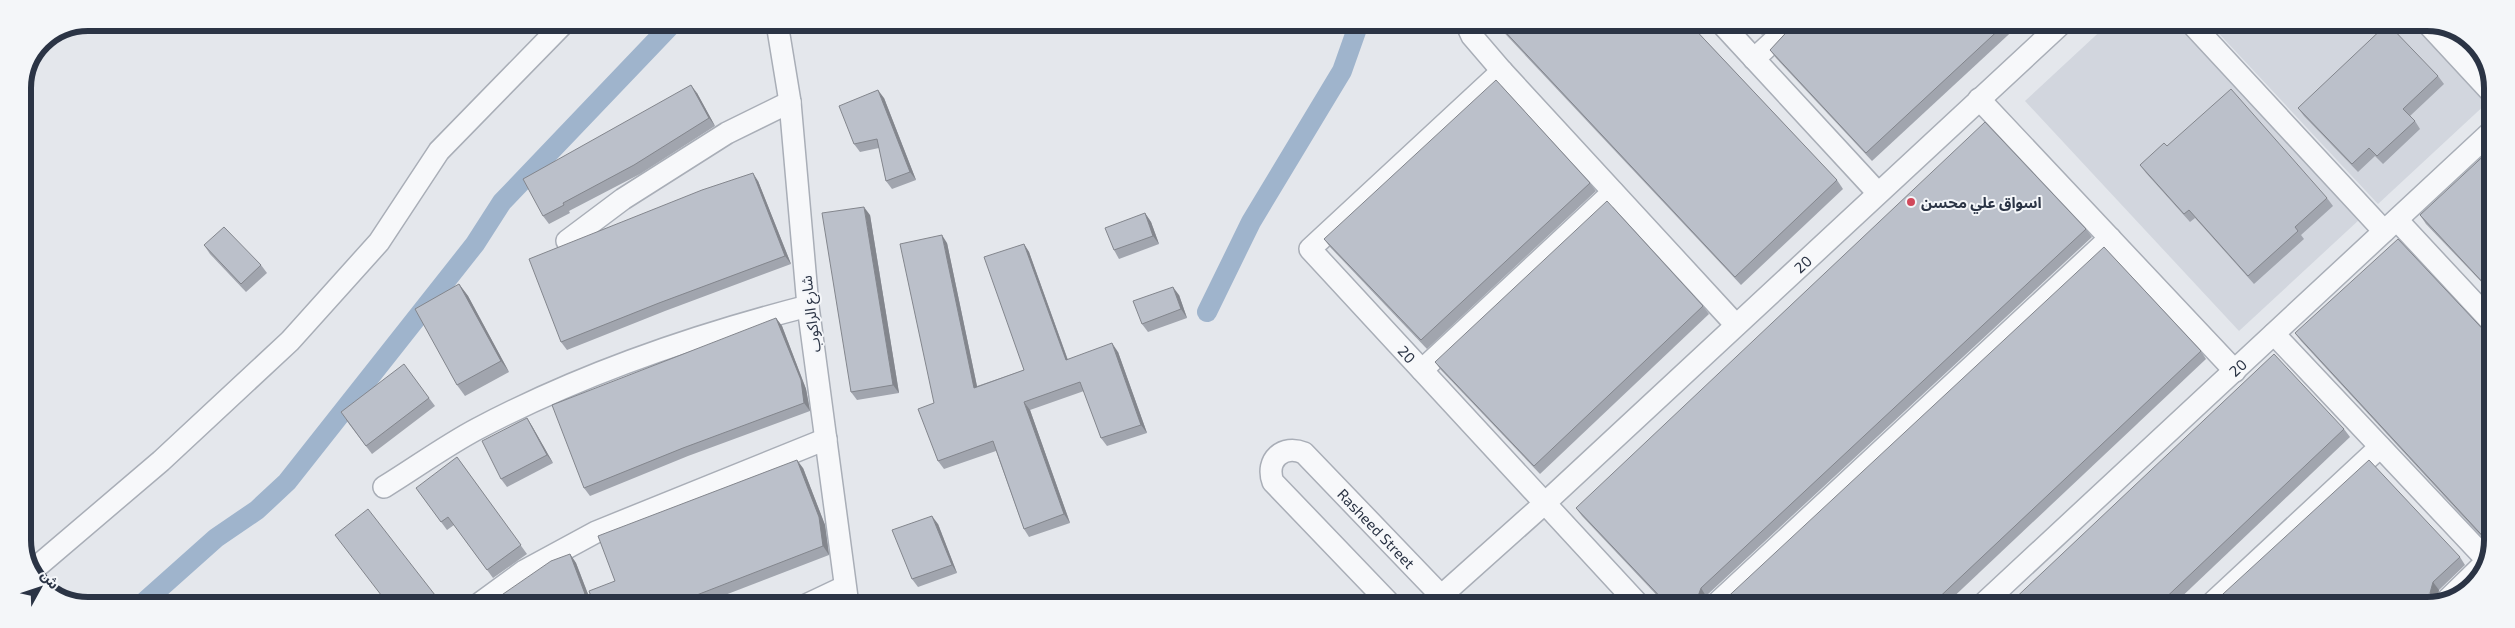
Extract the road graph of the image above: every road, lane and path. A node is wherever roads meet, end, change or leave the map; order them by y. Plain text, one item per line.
1 (556, 31) edge
2 (778, 31) edge
3 (1470, 31) edge
4 (1728, 31) edge
5 (1785, 31) edge
6 (2053, 31) edge
7 (2199, 31) edge
8 (2435, 32) edge
9 (1754, 59) junction
10 (1502, 71) junction
11 (2484, 84) edge
12 (1979, 99) junction
13 (790, 102) junction
14 (2484, 138) edge
15 (1613, 192) junction
16 (1878, 193) junction
17 (2390, 225) junction
18 (2110, 238) junction
19 (567, 241) dead end
20 (808, 306) junction
21 (2484, 314) edge
22 (1736, 325) junction
23 (2274, 334) junction
24 (1422, 370) junction
25 (2234, 370) junction
26 (826, 439) junction
27 (2380, 447) junction
28 (384, 487) dead end
29 (1545, 503) junction
30 (2481, 556) edge
31 (41, 563) edge
32 (2471, 576) edge
33 (2460, 586) edge
34 (846, 596) edge
35 (489, 597) edge
36 (1383, 597) edge
37 (1443, 597) edge
38 (1449, 597) edge
39 (1632, 597) edge
40 (1724, 597) edge
41 (1991, 597) edge
42 (2219, 597) edge

1 - 31 street
2 - 13 street, شارع الراكوب
3 - 10 street
4 - 9 street
5 - 9 street
6 - 12 street, 20
7 - 17 street
8 - 11 street
9 - 16 street
10 - 15 street
10 - 24 street, 20
12 - 16 street, 20
12 - 18 street
13 - 19 street
13 - 20 street, شارع الراكوب
14 - 17 street, 20
15 - 22 street
15 - 24 street
16 - 22 street, 20
17 - 21 street
17 - 23 street, 20
18 - 25 street
18 - 40 street
20 - 26 street, شارع الراكوب
20 - 28 street
22 - 29 street, 20
23 - 25 street, 20
23 - 27 street
24 - 29 street, 20
25 - 41 street, 20
26 - 34 street, شارع الراكوب
26 - 35 street
27 - 30 street
27 - 42 street
29 - 38 street
29 - 39 street, 20
32 - 33 street
36 - 37 street, Rasheed Street

